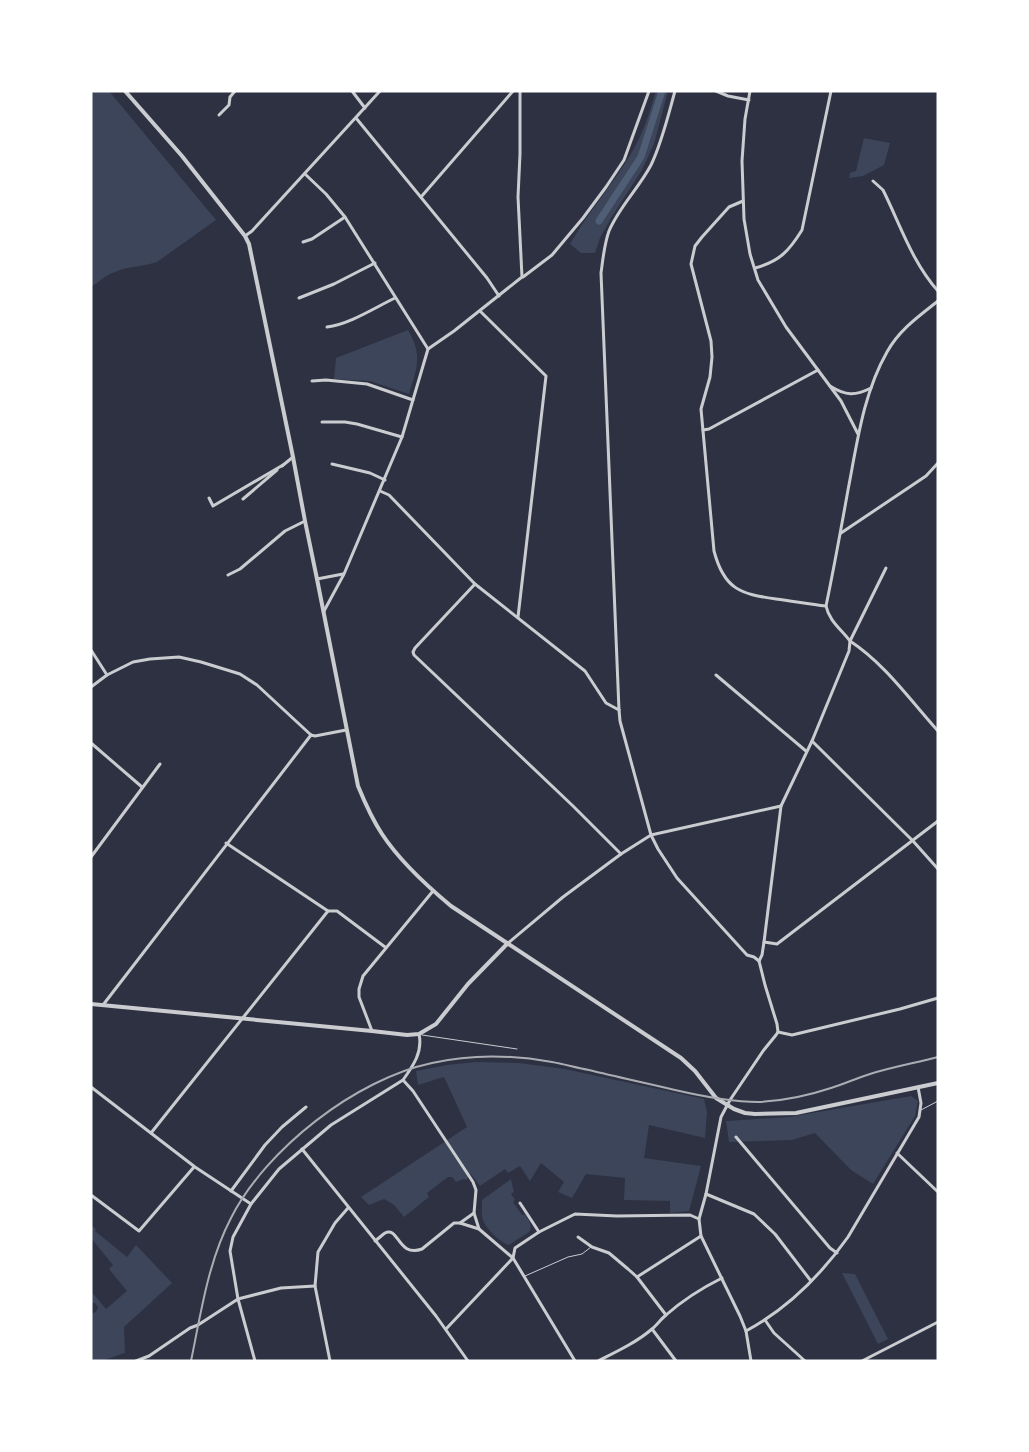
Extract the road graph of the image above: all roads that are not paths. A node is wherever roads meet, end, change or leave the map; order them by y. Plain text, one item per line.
1 (126, 91) edge
2 (226, 91) edge
3 (235, 91) edge
4 (352, 91) edge
5 (380, 91) edge
6 (513, 91) edge
7 (520, 91) edge
8 (649, 91) edge
9 (674, 91) edge
10 (716, 91) edge
11 (750, 91) edge
12 (831, 91) edge
13 (230, 96) junction
14 (749, 100) junction
15 (366, 108) junction
16 (219, 115) dead end
17 (356, 118) junction
18 (304, 174) junction
19 (874, 181) dead end
20 (421, 197) junction
21 (743, 201) junction
22 (345, 217) junction
23 (245, 236) junction
24 (303, 242) dead end
25 (375, 263) junction
26 (755, 268) junction
27 (522, 277) junction
28 (938, 291) edge
29 (499, 296) junction
30 (298, 298) dead end
31 (395, 298) junction
32 (938, 301) edge
33 (480, 311) junction
34 (326, 327) dead end
35 (428, 349) junction
36 (818, 370) junction
37 (312, 381) dead end
38 (828, 384) junction
39 (872, 388) junction
40 (413, 400) junction
41 (322, 422) dead end
42 (703, 430) junction
43 (859, 434) junction
44 (402, 437) junction
45 (293, 457) junction
46 (332, 464) dead end
47 (938, 464) edge
48 (283, 465) junction
49 (385, 480) junction
50 (249, 484) junction
51 (253, 491) junction
52 (380, 491) junction
53 (209, 498) dead end
54 (243, 499) dead end
55 (304, 521) junction
56 (840, 534) junction
57 (886, 568) dead end
58 (344, 574) junction
59 (228, 575) dead end
60 (318, 578) junction
61 (475, 584) junction
62 (826, 606) junction
63 (324, 611) junction
64 (518, 617) junction
65 (850, 642) junction
66 (91, 650) edge
67 (107, 675) junction
68 (716, 675) dead end
69 (91, 687) edge
70 (619, 710) junction
71 (346, 730) junction
72 (938, 731) edge
73 (311, 735) junction
74 (812, 741) junction
75 (91, 743) edge
76 (806, 751) junction
77 (160, 764) dead end
78 (142, 787) junction
79 (781, 806) junction
80 (938, 821) edge
81 (651, 835) junction
82 (913, 840) junction
83 (226, 843) junction
84 (621, 854) junction
85 (91, 857) edge
86 (938, 869) edge
87 (432, 891) junction
88 (328, 911) junction
89 (764, 942) junction
90 (507, 944) junction
91 (386, 947) junction
92 (759, 961) junction
93 (938, 998) edge
94 (91, 1004) edge
95 (103, 1005) junction
96 (241, 1019) junction
97 (372, 1031) junction
98 (778, 1032) junction
99 (419, 1034) junction
100 (517, 1050) dead end
101 (403, 1080) junction
102 (938, 1082) edge
103 (918, 1086) junction
104 (91, 1087) edge
105 (938, 1102) edge
106 (727, 1106) junction
107 (306, 1107) dead end
108 (921, 1110) junction
109 (151, 1133) junction
110 (736, 1137) dead end
111 (302, 1149) junction
112 (897, 1153) junction
113 (194, 1167) junction
114 (231, 1191) junction
115 (938, 1192) edge
116 (706, 1194) junction
117 (91, 1195) edge
118 (520, 1203) dead end
119 (251, 1204) junction
120 (348, 1208) junction
121 (474, 1213) junction
122 (699, 1219) junction
123 (460, 1223) junction
124 (479, 1229) junction
125 (539, 1232) junction
126 (701, 1236) junction
127 (578, 1237) dead end
128 (375, 1241) junction
129 (592, 1247) junction
130 (837, 1253) junction
131 (513, 1258) junction
132 (524, 1276) junction
133 (637, 1277) junction
134 (722, 1278) junction
135 (811, 1281) junction
136 (315, 1286) junction
137 (238, 1300) junction
138 (666, 1315) junction
139 (765, 1320) junction
140 (938, 1322) edge
141 (446, 1328) junction
142 (652, 1329) junction
143 (746, 1331) junction
144 (136, 1361) edge
145 (255, 1361) edge
146 (330, 1361) edge
147 (468, 1361) edge
148 (574, 1361) edge
149 (598, 1361) edge
150 (676, 1361) edge
151 (751, 1361) edge
152 (805, 1361) edge
153 (862, 1361) edge

1 - 23 street
2 - 13 street
3 - 13 street
4 - 15 street
5 - 15 street
6 - 20 street
7 - 27 street
8 - 27 street
9 - 70 street
10 - 14 street
11 - 14 street
12 - 26 street
13 - 16 street
14 - 21 street
15 - 17 street
17 - 18 street
17 - 20 street
18 - 22 street
18 - 23 street
19 - 28 street
20 - 29 street
21 - 26 street
21 - 42 street
22 - 24 street
22 - 25 street
23 - 45 street
25 - 30 street
25 - 31 street
26 - 36 street
27 - 29 street
29 - 33 street
31 - 34 street
31 - 35 street
32 - 39 street
33 - 35 street
33 - 64 street
35 - 40 street
36 - 38 street
36 - 42 street
37 - 40 street
38 - 39 street
38 - 43 street
39 - 43 street
40 - 44 street
41 - 44 street
42 - 62 street
43 - 56 street
44 - 49 street
45 - 48 street
45 - 55 street
46 - 49 street
47 - 56 street
48 - 50 street
48 - 51 street
49 - 52 street
50 - 51 street
50 - 53 street
51 - 54 street
52 - 58 street
52 - 61 street
55 - 59 street
55 - 60 street
56 - 62 street
57 - 65 street
58 - 60 street
58 - 63 street
60 - 63 street
61 - 64 street
61 - 84 street
62 - 65 street
63 - 71 street
64 - 70 street
65 - 72 street
65 - 74 street
66 - 67 street
67 - 69 street
67 - 73 street
68 - 76 street
70 - 81 street
71 - 73 street
71 - 87 street
73 - 83 street
74 - 76 street
74 - 82 street
75 - 78 street
76 - 79 street
77 - 78 street
78 - 85 street
79 - 81 street
79 - 89 street
80 - 82 street
81 - 84 street
81 - 92 street
82 - 86 street
82 - 89 street
83 - 88 street
83 - 95 street
84 - 90 street
87 - 90 street
87 - 91 street
88 - 91 street
88 - 96 street
89 - 92 street
90 - 99 street
90 - 106 street
91 - 97 street
92 - 98 street
93 - 98 street
94 - 95 street
95 - 96 street
96 - 97 street
96 - 109 street
97 - 99 street
98 - 106 street
99 - 100 lane
99 - 101 street
101 - 111 street
101 - 121 street
102 - 103 street
103 - 106 street
103 - 108 street
104 - 109 street
105 - 108 lane
106 - 116 street
107 - 114 street
108 - 112 street
109 - 113 street
110 - 130 street
111 - 119 street
111 - 120 street
112 - 115 street
112 - 130 street
113 - 114 street
113 - 117 street
114 - 119 street
116 - 122 street
116 - 135 street
118 - 125 street
119 - 137 street
120 - 128 street
120 - 136 street
121 - 123 street
121 - 124 street
122 - 125 street
122 - 126 street
123 - 124 street
123 - 128 street
124 - 131 street
125 - 131 street
126 - 133 street
126 - 134 street
127 - 129 street
128 - 141 street
129 - 132 lane
129 - 133 street
130 - 135 street
131 - 132 street
131 - 141 street
132 - 148 street
133 - 138 street
134 - 138 street
134 - 143 street
135 - 139 street
136 - 137 street
136 - 146 street
137 - 144 street
137 - 145 street
138 - 142 street
139 - 143 street
139 - 152 street
140 - 153 street
141 - 147 street
142 - 149 street
142 - 150 street
143 - 151 street

